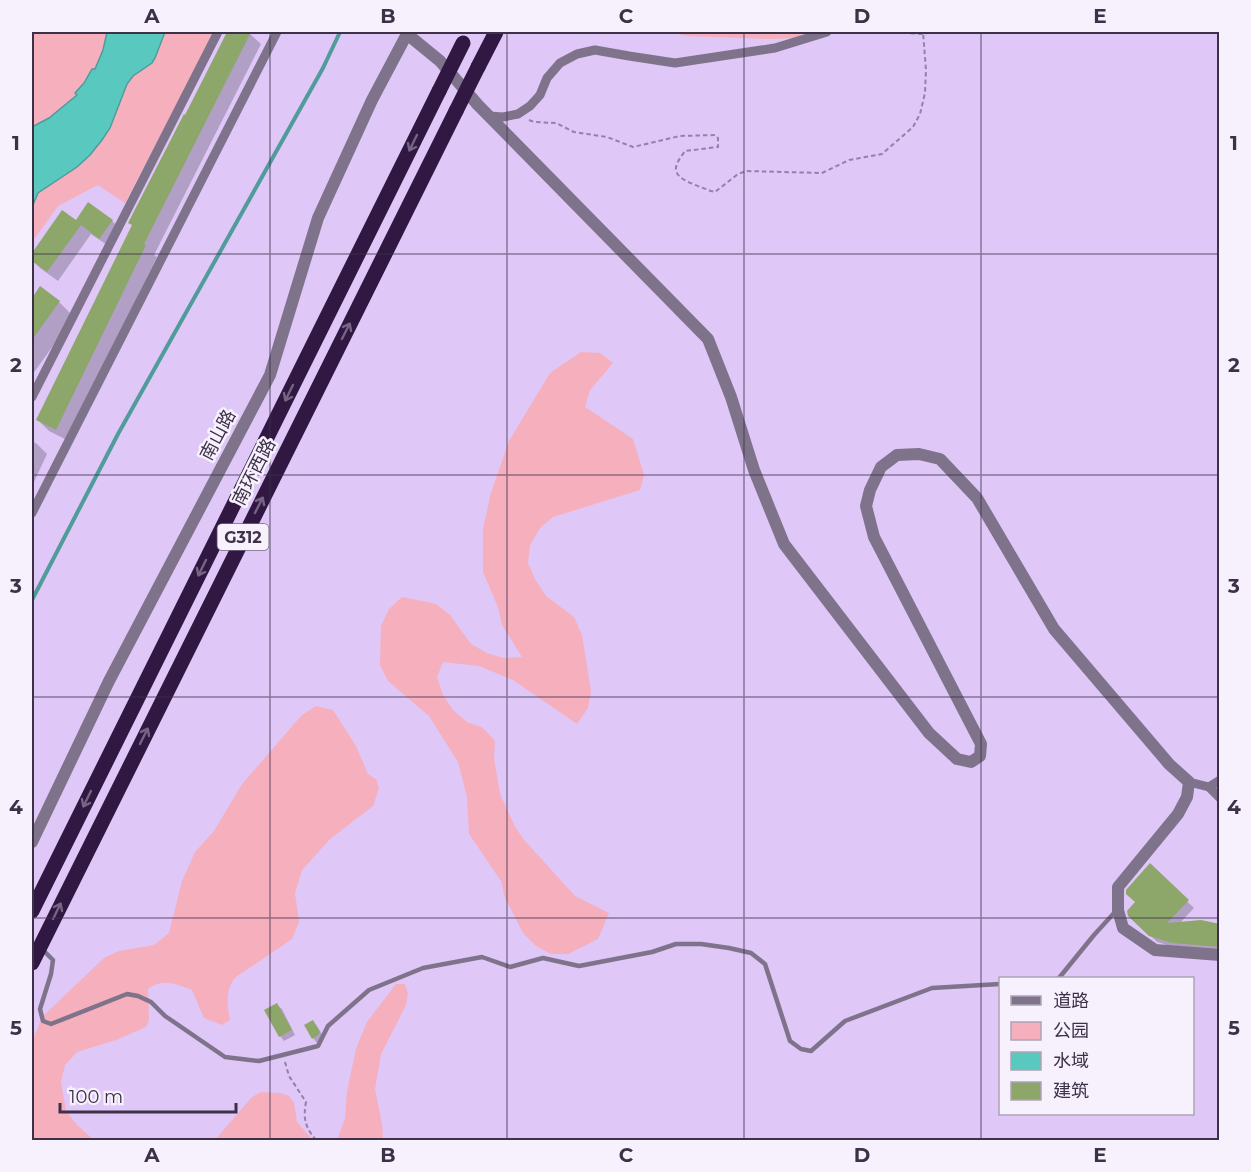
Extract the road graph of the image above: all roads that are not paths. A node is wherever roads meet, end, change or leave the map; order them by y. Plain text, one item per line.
1 (218, 32) edge
2 (277, 32) edge
3 (496, 32) edge
4 (827, 32) edge
5 (407, 33) edge
6 (466, 37) edge
7 (489, 116) junction
8 (32, 397) edge
9 (32, 513) edge
10 (1220, 780) edge
11 (1189, 782) junction
12 (1209, 787) junction
13 (1220, 798) edge
14 (32, 842) edge
15 (1118, 910) junction
16 (32, 911) edge
17 (40, 947) junction
18 (1220, 955) edge
19 (32, 963) edge
20 (1060, 977) edge
21 (999, 984) edge

1 - 8 street
2 - 9 street
17 -> 3 highway, 南环西路 / G312, bridge
4 - 7 street
5 - 7 street
5 - 14 street, 南山路
6 -> 16 highway, 南环西路 / G312, bridge
7 - 11 street
10 - 12 street
11 - 12 street
11 - 15 street
12 - 13 street
15 - 18 street
15 - 20 lane
17 - 19 highway, 南环西路 / G312
17 - 21 lane

